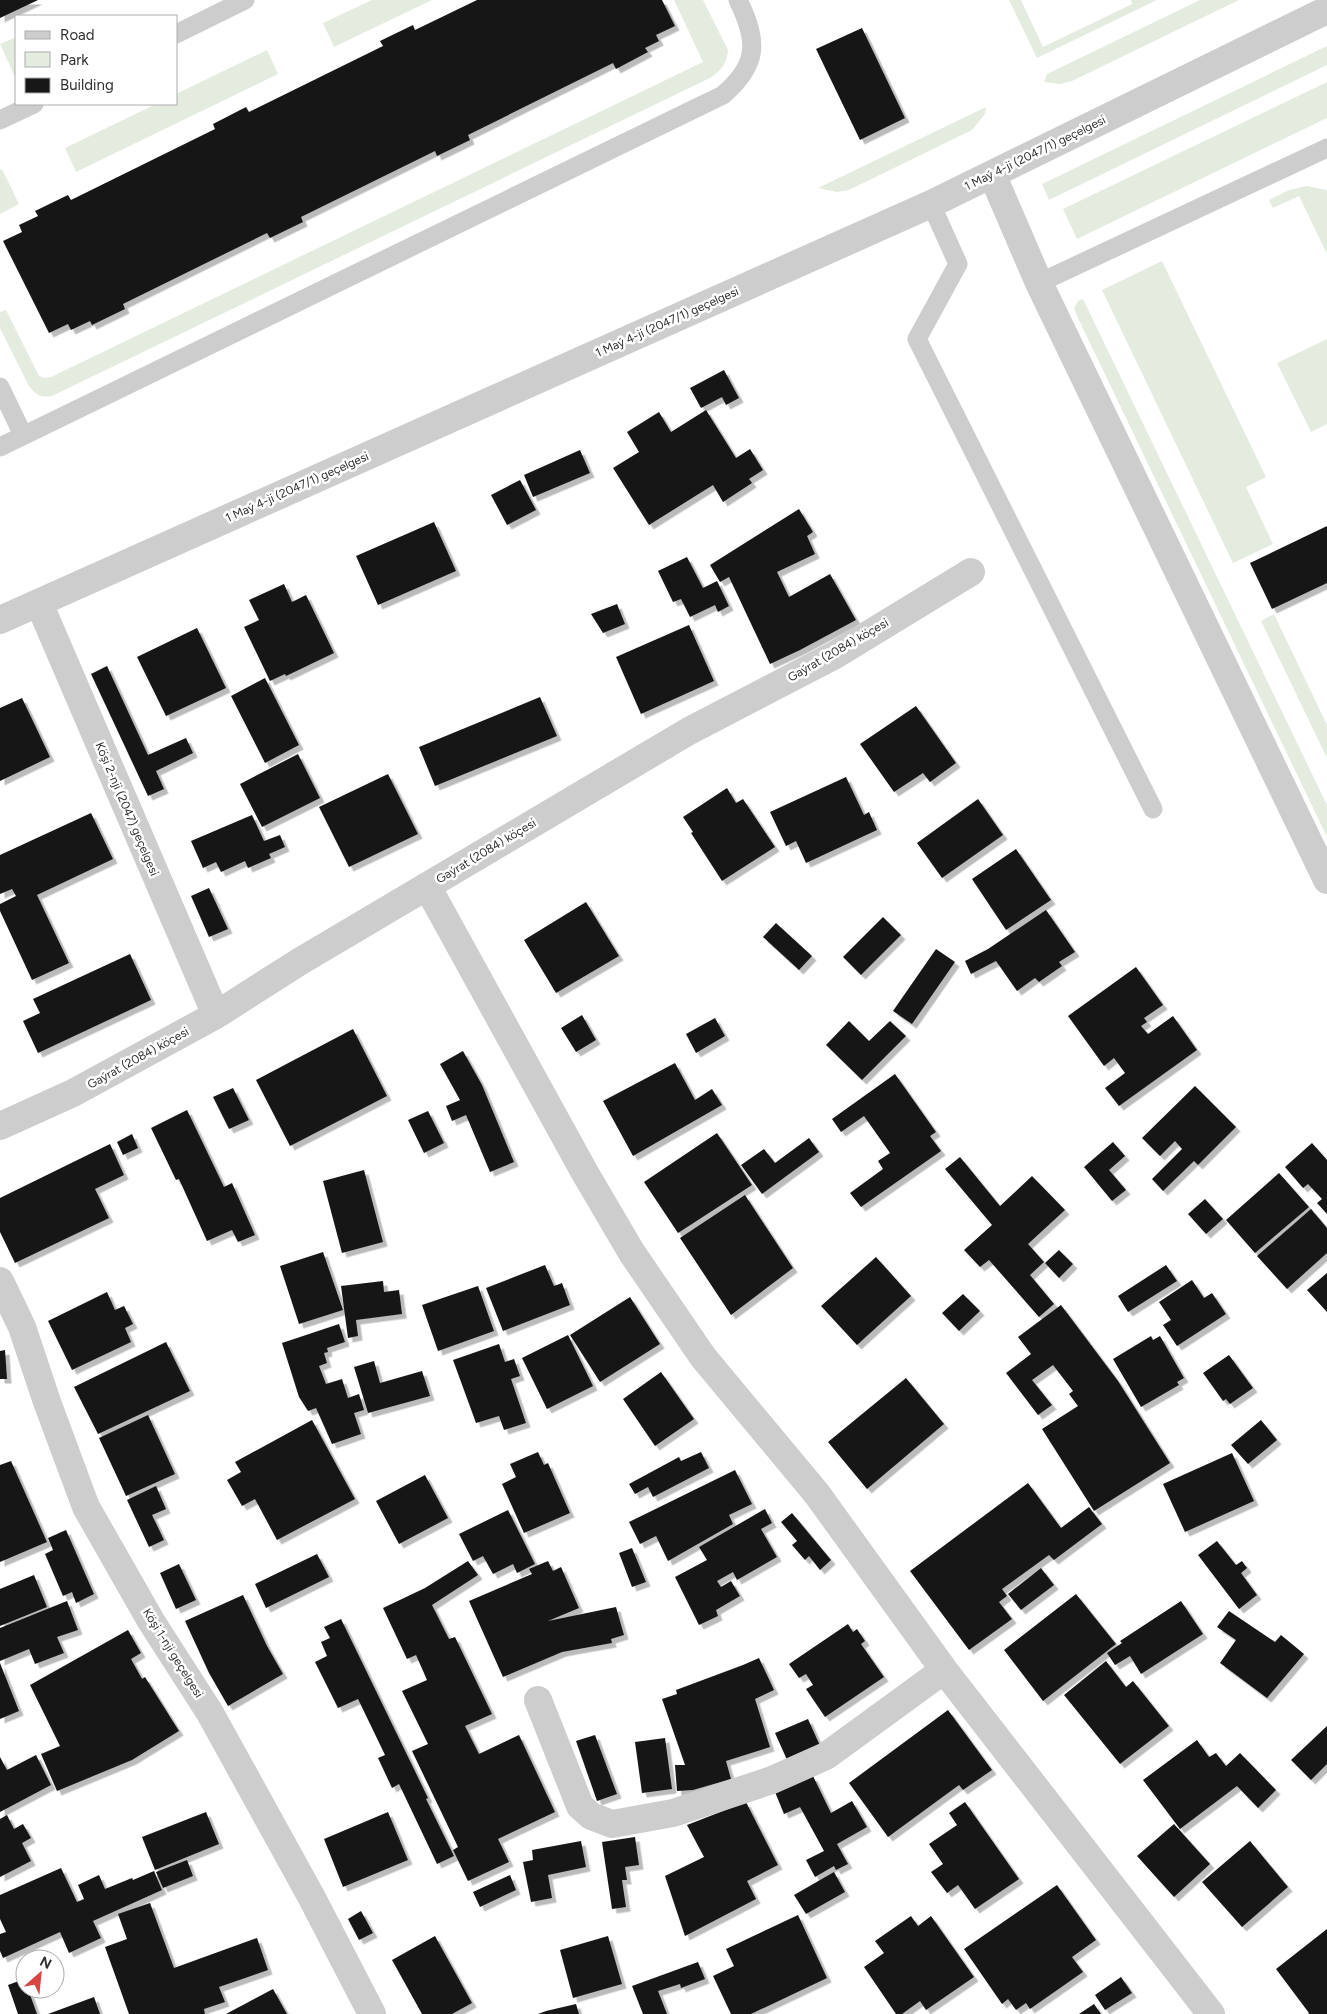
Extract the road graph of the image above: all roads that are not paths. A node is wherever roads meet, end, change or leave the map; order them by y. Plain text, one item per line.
1 (245, 0) edge
2 (738, 0) edge
3 (1327, 10) edge
4 (178, 33) edge
5 (32, 105) edge
6 (0, 120) edge
7 (1327, 148) edge
8 (992, 174) junction
9 (931, 204) junction
10 (1039, 283) junction
11 (0, 387) edge
12 (23, 435) junction
13 (0, 447) edge
14 (971, 572) dead end
15 (38, 603) junction
16 (0, 620) edge
17 (1153, 809) dead end
18 (1327, 880) edge
19 (427, 886) junction
20 (216, 1015) junction
21 (0, 1126) edge
22 (0, 1281) edge
23 (944, 1670) junction
24 (538, 1700) dead end
25 (372, 2014) edge
26 (1211, 2014) edge

1 - 4 lane
2 - 12 lane
3 - 8 street, 1 Maý 4-ji (2047/1) geçelgesi
5 - 6 lane
7 - 10 lane
8 - 9 street, 1 Maý 4-ji (2047/1) geçelgesi
8 - 10 street
9 - 15 street, 1 Maý 4-ji (2047/1) geçelgesi
9 - 17 lane
10 - 18 street
11 - 12 lane
12 - 13 lane
14 - 19 street, Gaýrat (2084) köçesi
15 - 16 street, 1 Maý 4-ji (2047/1) geçelgesi
15 - 20 street, Köşi 2-nji (2047) geçelgesi
19 - 20 street, Gaýrat (2084) köçesi
19 - 23 street
20 - 21 street, Gaýrat (2084) köçesi
22 - 25 street, Köşi 1-nji geçelgesi
23 - 24 street
23 - 26 street

